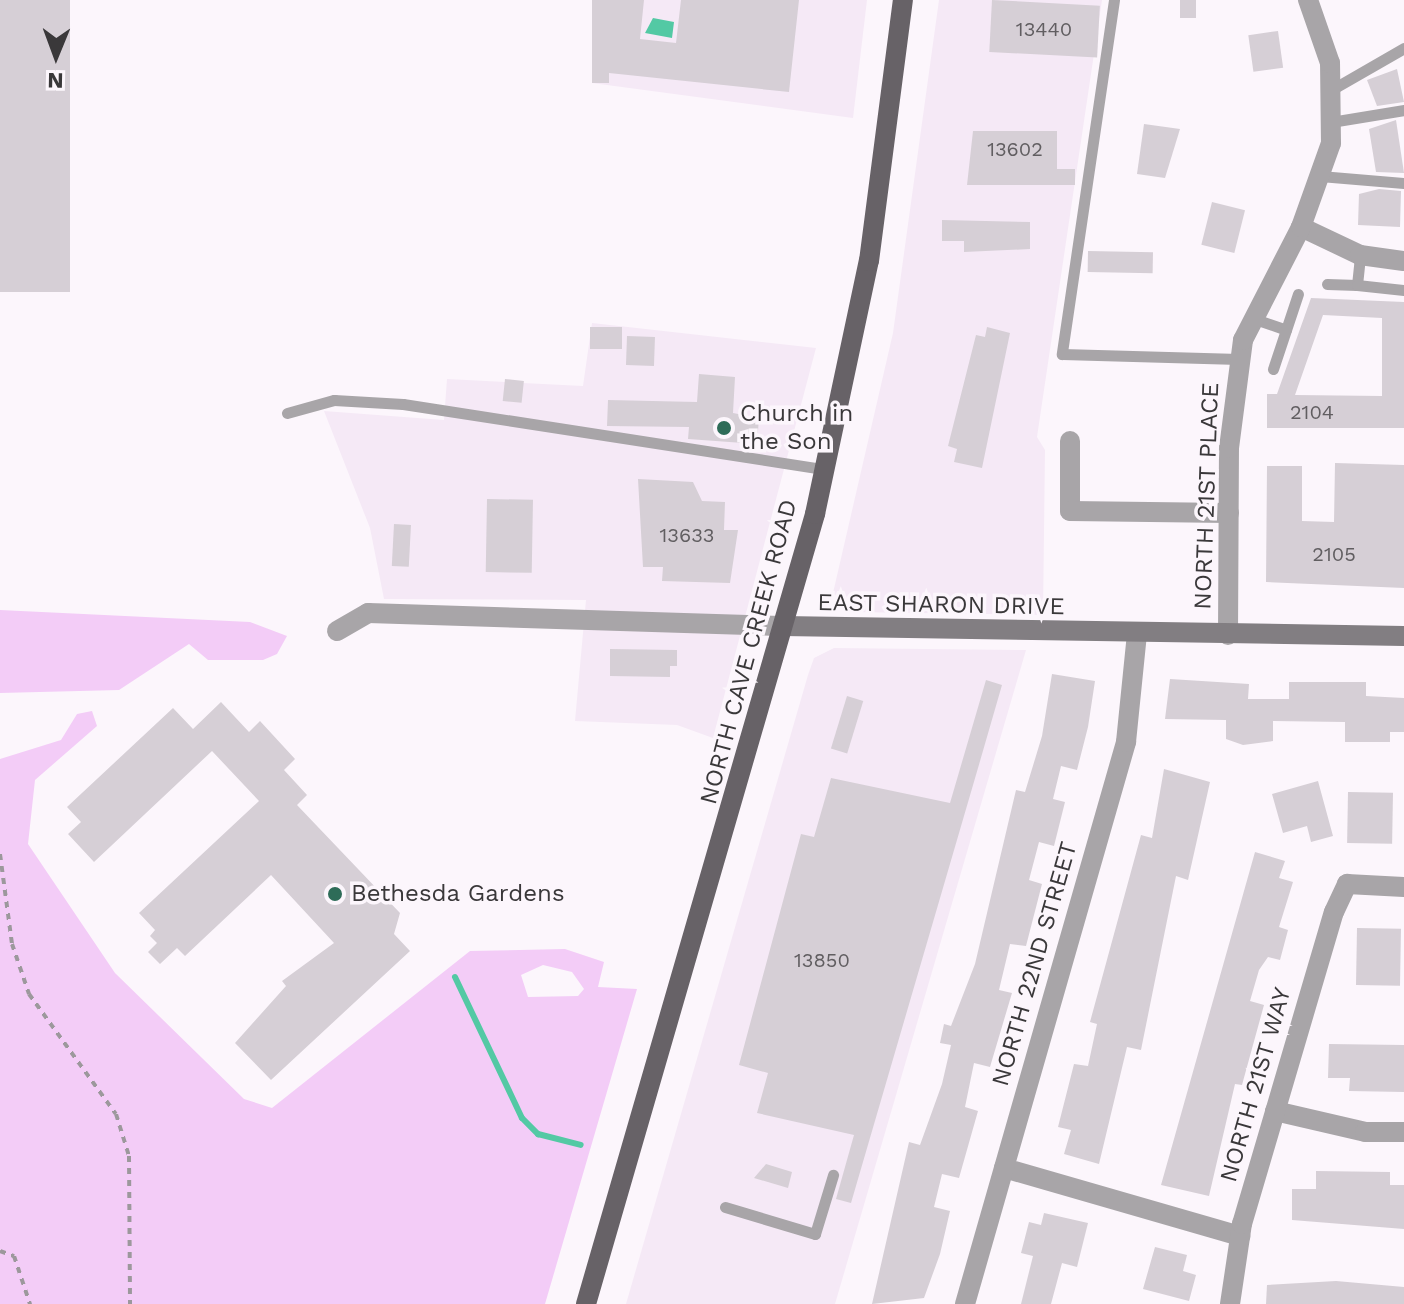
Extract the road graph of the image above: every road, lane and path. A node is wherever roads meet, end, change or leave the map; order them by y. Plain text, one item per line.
1 (903, 0) edge
2 (1114, 0) edge
3 (1308, 0) edge
4 (1404, 48) edge
5 (1331, 90) junction
6 (1404, 110) edge
7 (1331, 122) junction
8 (1320, 176) junction
9 (1404, 183) edge
10 (1301, 227) junction
11 (1360, 255) junction
12 (1404, 261) edge
13 (1327, 284) dead end
14 (1357, 285) junction
15 (1404, 290) edge
16 (1298, 294) dead end
17 (1251, 318) junction
18 (1286, 330) junction
19 (1239, 359) junction
20 (1273, 369) dead end
21 (287, 413) dead end
22 (1070, 441) dead end
23 (825, 469) junction
24 (1229, 513) junction
25 (783, 626) junction
26 (337, 631) dead end
27 (1137, 634) junction
28 (1228, 635) junction
29 (1404, 636) edge
30 (0, 854) edge
31 (1404, 887) edge
32 (1275, 1111) junction
33 (1404, 1132) edge
34 (1004, 1168) junction
35 (833, 1175) dead end
36 (725, 1207) dead end
37 (1240, 1236) junction
38 (0, 1251) edge
39 (30, 1304) edge
40 (130, 1304) edge
41 (586, 1304) edge
42 (965, 1304) edge
43 (1230, 1304) edge

1 - 23 main road, NORTH CAVE CREEK ROAD
2 - 19 lane
3 - 5 street, NORTH 21ST PLACE
4 - 5 lane
5 - 7 street, NORTH 21ST PLACE
6 - 7 lane
7 - 8 street, NORTH 21ST PLACE
8 - 9 lane
8 - 10 street, NORTH 21ST PLACE
10 - 11 street
10 - 17 street, NORTH 21ST PLACE
11 - 12 street
11 - 14 lane
13 - 14 lane
14 - 15 lane
16 - 18 lane
17 - 18 lane
17 - 19 street, NORTH 21ST PLACE
18 - 20 lane
19 - 24 street, NORTH 21ST PLACE
21 - 23 lane
22 - 24 street
23 - 25 main road, NORTH CAVE CREEK ROAD
24 - 28 street, NORTH 21ST PLACE
25 - 26 street, EAST SHARON DRIVE
25 - 27 street, EAST SHARON DRIVE
25 - 41 main road, NORTH CAVE CREEK ROAD
27 - 28 street, EAST SHARON DRIVE
27 - 34 street, NORTH 22ND STREET
28 - 29 street, EAST SHARON DRIVE
30 - 40 path
31 - 32 street, NORTH 21ST WAY
32 - 33 street
32 - 37 street, NORTH 21ST WAY
34 - 37 street
34 - 42 street, NORTH 22ND STREET
35 - 36 lane
37 - 43 street, NORTH 21ST WAY
38 - 39 path

